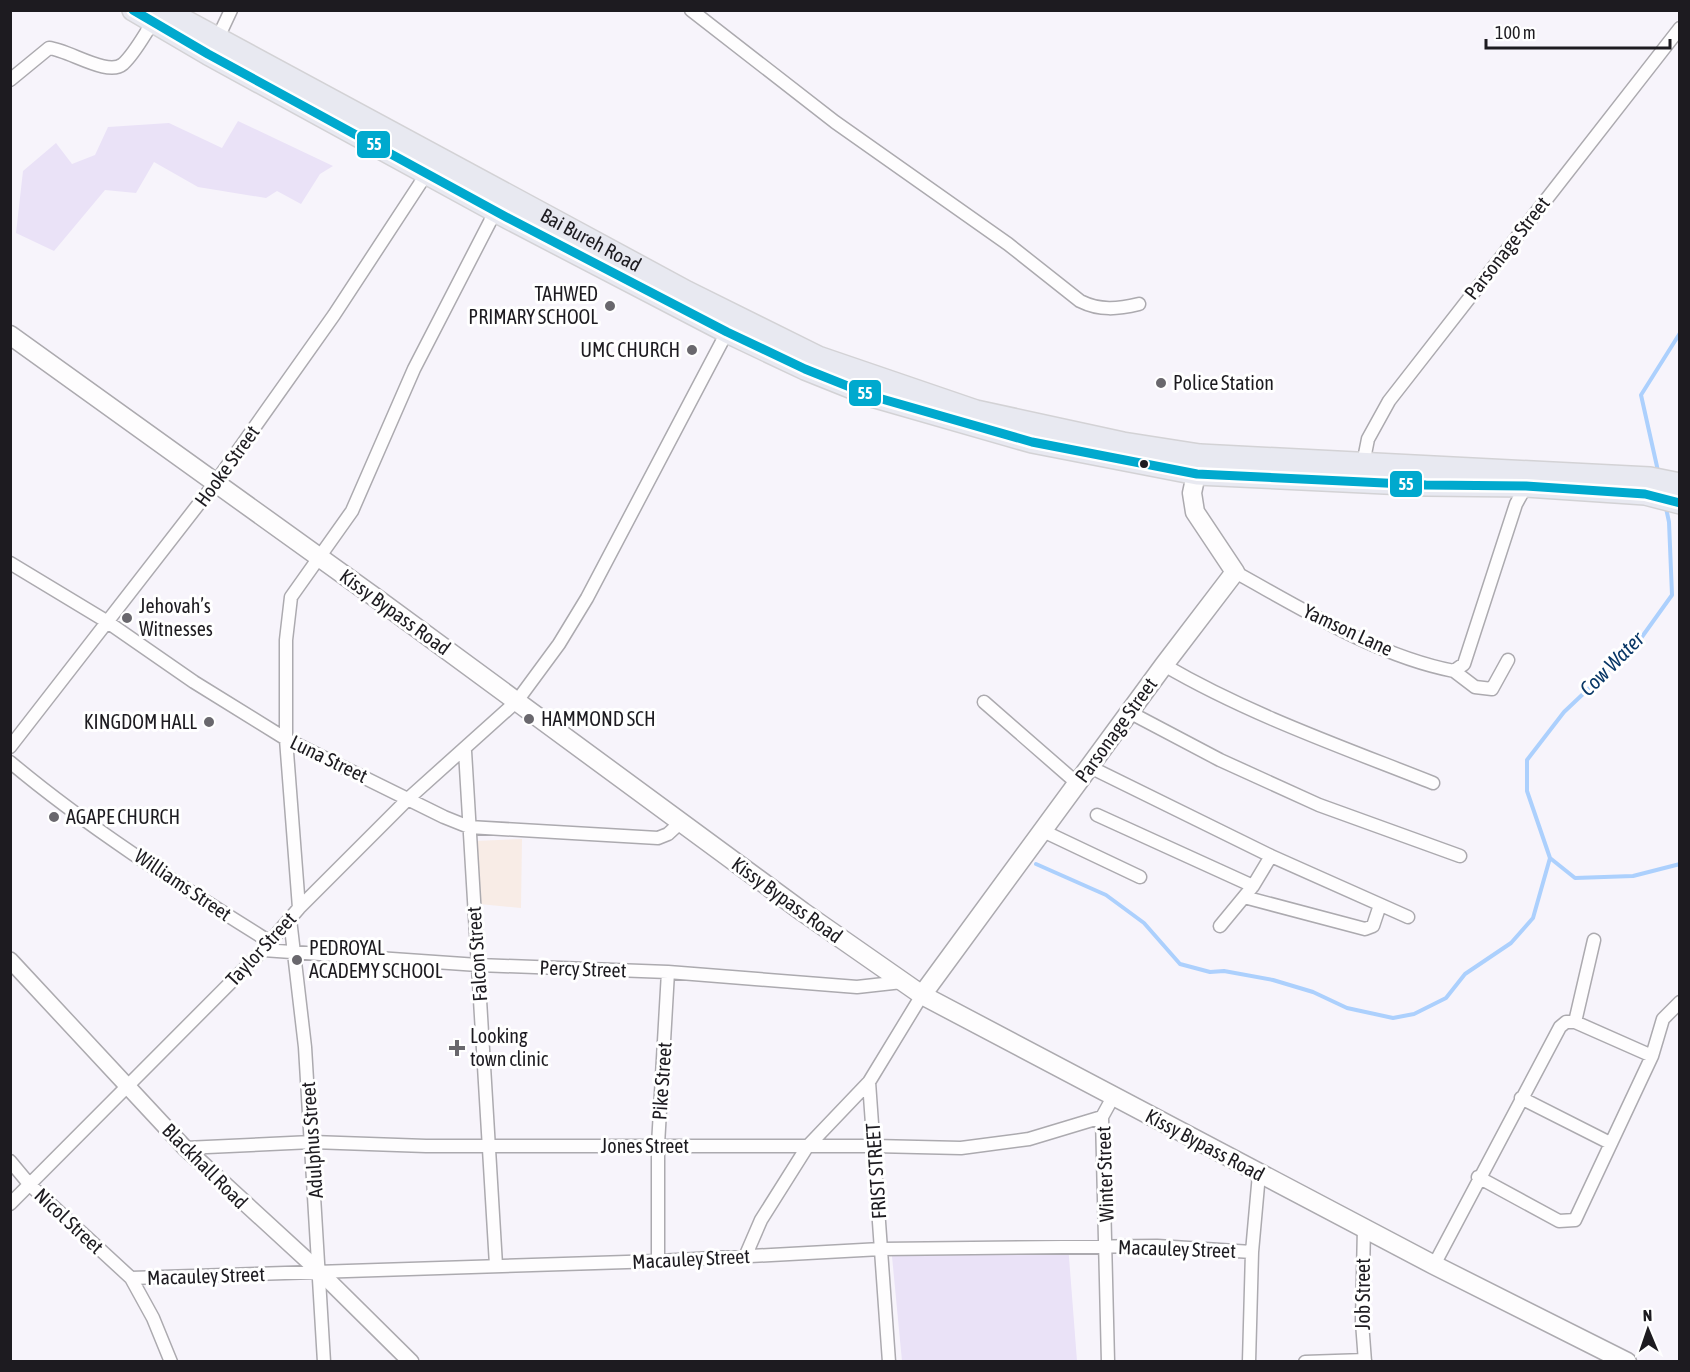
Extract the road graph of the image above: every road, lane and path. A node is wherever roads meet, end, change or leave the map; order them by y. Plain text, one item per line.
1 (133, 10) edge
2 (231, 10) edge
3 (691, 10) edge
4 (159, 16) edge
5 (1680, 27) edge
6 (212, 47) junction
7 (10, 80) edge
8 (427, 173) junction
9 (496, 210) junction
10 (1139, 304) dead end
11 (727, 332) junction
12 (10, 335) edge
13 (1198, 464) junction
14 (1361, 473) junction
15 (215, 483) junction
16 (1680, 484) edge
17 (1526, 486) junction
18 (1647, 486) junction
19 (1679, 503) edge
20 (320, 558) junction
21 (10, 563) edge
22 (1235, 572) junction
23 (106, 621) junction
24 (1508, 660) dead end
25 (1164, 665) junction
26 (1459, 668) junction
27 (517, 701) junction
28 (984, 702) dead end
29 (1129, 712) junction
30 (286, 739) junction
31 (10, 747) edge
32 (465, 751) junction
33 (10, 762) edge
34 (1090, 767) junction
35 (1433, 783) dead end
36 (1078, 784) junction
37 (409, 798) junction
38 (1097, 815) dead end
39 (681, 822) junction
40 (469, 827) junction
41 (1043, 831) junction
42 (1271, 856) junction
43 (1460, 856) dead end
44 (1140, 877) dead end
45 (1253, 886) junction
46 (1245, 897) junction
47 (1380, 905) junction
48 (299, 908) junction
49 (1408, 917) dead end
50 (290, 919) junction
51 (1220, 926) dead end
52 (1594, 940) dead end
53 (267, 946) junction
54 (294, 953) junction
55 (10, 960) edge
56 (478, 965) junction
57 (668, 972) junction
58 (902, 982) junction
59 (922, 995) junction
60 (1680, 1002) edge
61 (1575, 1022) junction
62 (1652, 1056) junction
63 (869, 1082) junction
64 (127, 1087) junction
65 (1113, 1097) junction
66 (1521, 1098) junction
67 (1102, 1117) junction
68 (312, 1142) junction
69 (1610, 1143) junction
70 (658, 1145) junction
71 (874, 1146) junction
72 (489, 1147) junction
73 (807, 1147) junction
74 (184, 1148) junction
75 (10, 1161) edge
76 (1259, 1174) junction
77 (1478, 1177) junction
78 (30, 1185) junction
79 (10, 1203) edge
80 (1364, 1227) junction
81 (1107, 1247) junction
82 (881, 1248) junction
83 (1252, 1252) junction
84 (745, 1257) junction
85 (658, 1261) junction
86 (496, 1265) junction
87 (1434, 1265) junction
88 (320, 1272) junction
89 (131, 1278) junction
90 (1365, 1361) edge
91 (171, 1362) edge
92 (324, 1362) edge
93 (411, 1362) edge
94 (889, 1362) edge
95 (1108, 1362) edge
96 (1249, 1362) edge
97 (1305, 1362) edge
98 (1627, 1362) edge

1 - 4 highway, Bai Bureh Road
2 - 6 street
3 - 10 street
4 - 6 highway, Bai Bureh Road
4 - 7 street
5 - 14 street, Parsonage Street
6 - 8 highway
6 - 13 highway, Bai Bureh Road
8 - 9 highway
8 - 15 street, Hooke Street
9 - 11 highway
9 - 20 street
11 - 13 highway
11 - 27 street, Taylor Street
12 - 15 main road, Kissy Bypass Road
13 - 14 highway, Bai Bureh Road
13 - 22 main road
14 - 17 highway
14 - 18 highway, Bai Bureh Road
15 - 20 main road, Kissy Bypass Road
15 - 23 street, Hooke Street
16 - 18 highway, Bai Bureh Road
17 - 18 highway
17 - 26 street
18 - 19 highway, Bai Bureh Road
20 - 27 main road, Kissy Bypass Road
20 - 30 street
21 - 23 street, Luna Street
22 - 25 main road, Parsonage Street
22 - 26 street, Yamson Lane
23 - 30 street, Luna Street
23 - 31 street, Hooke Street
24 - 26 street, Yamson Lane
25 - 29 main road, Parsonage Street
25 - 35 street
27 - 32 street, Taylor Street
27 - 39 main road, Kissy Bypass Road
28 - 36 street
29 - 34 main road, Parsonage Street
29 - 43 street
30 - 37 street, Luna Street
30 - 48 street
32 - 37 street, Taylor Street
32 - 40 street, Falcon Street
33 - 53 street, Williams Street
34 - 36 main road, Parsonage Street
34 - 42 street
36 - 41 main road, Parsonage Street
37 - 40 street, Luna Street
37 - 48 street, Taylor Street
38 - 45 street
39 - 40 street, Luna Street
39 - 58 main road, Kissy Bypass Road
40 - 56 street, Falcon Street
41 - 44 street
41 - 59 main road, Parsonage Street
42 - 45 street
42 - 47 street
45 - 46 street
46 - 47 street
46 - 51 street
47 - 49 street
48 - 50 street, Taylor Street
50 - 53 street, Taylor Street
50 - 54 street, Adulphus Street
52 - 61 street
53 - 54 street, Percy Street
53 - 64 street, Taylor Street
54 - 56 street, Percy Street
54 - 68 street, Adulphus Street
55 - 64 street, Blackhall Road
56 - 57 street, Percy Street
56 - 72 street, Falcon Street
57 - 58 street, Percy Street
57 - 70 street, Pike Street
58 - 59 main road, Kissy Bypass Road
59 - 63 street
59 - 65 main road, Kissy Bypass Road
60 - 62 street
61 - 62 street
61 - 66 street
62 - 69 street
63 - 71 street, FRIST STREET
63 - 73 street
64 - 74 street, Blackhall Road
64 - 78 street, Taylor Street
65 - 67 street, Winter Street
65 - 76 main road, Kissy Bypass Road
66 - 69 street
66 - 77 street
67 - 71 street, Jones Street
67 - 81 street, Winter Street
68 - 72 street, Jones Street
68 - 74 street, Jones Street
68 - 88 street, Adulphus Street
69 - 77 street
70 - 72 street, Jones Street
70 - 73 street, Jones Street
70 - 85 street, Pike Street
71 - 73 street, Jones Street
71 - 82 street, FRIST STREET
72 - 86 street, Falcon Street
73 - 84 street
74 - 88 street, Blackhall Road
75 - 78 street, Nicol Street
76 - 80 main road, Kissy Bypass Road
76 - 83 street
77 - 87 street
78 - 79 street, Taylor Street
78 - 89 street, Nicol Street
80 - 87 main road, Kissy Bypass Road
80 - 90 street, Job Street
81 - 82 street, Macauley Street
81 - 83 street, Macauley Street
81 - 95 street, Winter Street
82 - 84 street, Macauley Street
82 - 94 street, FRIST STREET
83 - 96 street
84 - 85 street, Macauley Street
85 - 86 street, Macauley Street
86 - 88 street, Macauley Street
87 - 98 main road, Kissy Bypass Road
88 - 89 street, Macauley Street
88 - 92 street, Adulphus Street
88 - 93 street, Blackhall Road
89 - 91 street, Nicol Street
90 - 97 street

